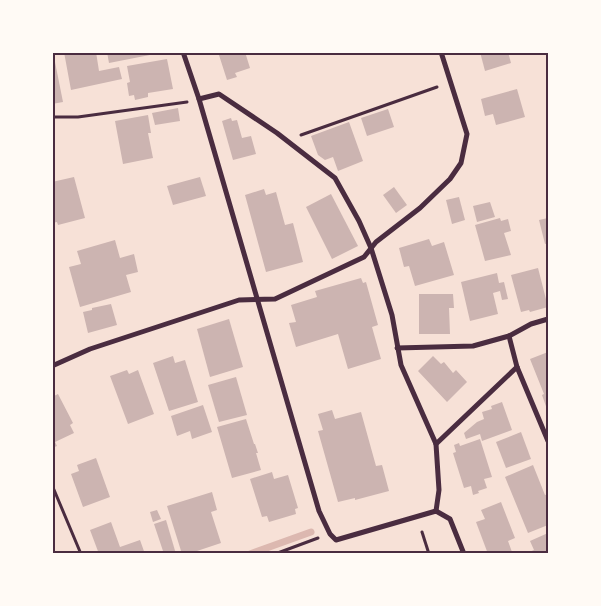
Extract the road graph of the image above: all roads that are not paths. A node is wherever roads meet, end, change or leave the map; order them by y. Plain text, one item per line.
1 (183, 52) edge
2 (441, 52) edge
3 (199, 99) junction
4 (371, 248) junction
5 (258, 300) junction
6 (548, 319) edge
7 (509, 336) junction
8 (397, 348) junction
9 (52, 366) edge
10 (516, 368) junction
11 (548, 441) edge
12 (436, 444) junction
13 (436, 511) junction
14 (464, 554) edge

1 - 3 street
2 - 4 street
3 - 4 street
3 - 5 street
4 - 5 street
4 - 8 street
5 - 9 street
5 - 13 street
6 - 7 street
7 - 8 street
7 - 10 street
8 - 12 street
10 - 11 street
10 - 12 street
12 - 13 street
13 - 14 street

